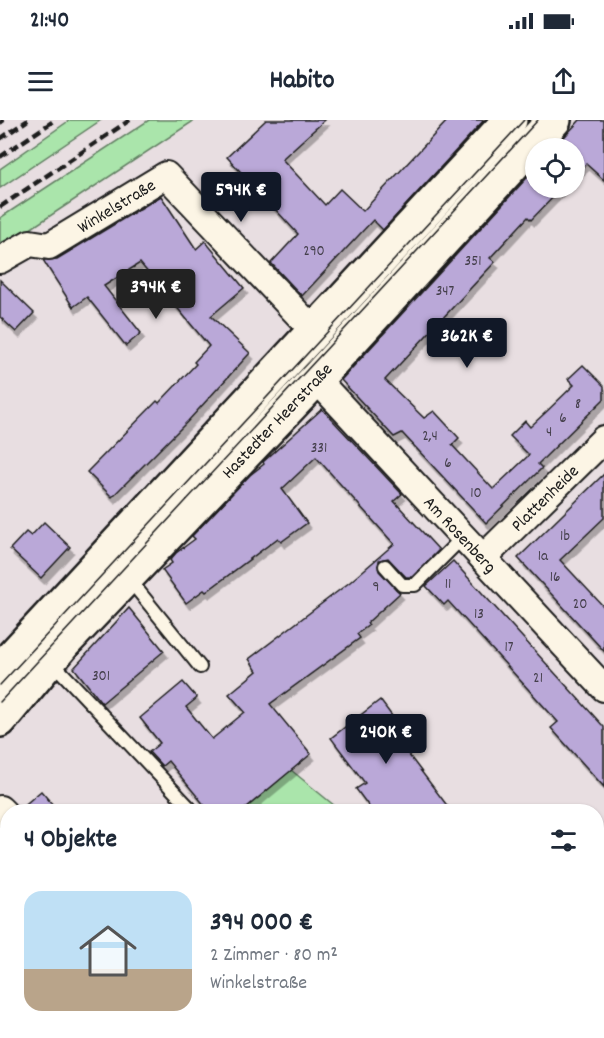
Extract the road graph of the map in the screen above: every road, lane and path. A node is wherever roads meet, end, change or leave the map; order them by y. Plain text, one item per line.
1 (510, 120) edge
2 (554, 120) edge
3 (0, 260) edge
4 (315, 332) junction
5 (316, 379) junction
6 (604, 439) edge
7 (463, 537) junction
8 (483, 558) junction
9 (385, 567) dead end
10 (127, 577) junction
11 (17, 661) edge
12 (200, 667) dead end
13 (604, 688) edge
14 (0, 694) edge
15 (0, 720) edge
16 (185, 804) edge

1 - 4 main road, Hastedter Heerstraße
2 - 5 main road, Hastedter Heerstraße
3 - 4 street, Winkelstraße
4 - 11 main road, Hastedter Heerstraße
5 - 7 street, Am Rosenberg
5 - 10 main road, Hastedter Heerstraße
6 - 8 street, Plattenheide
7 - 8 street, Am Rosenberg
7 - 9 lane
8 - 13 street, Am Rosenberg
10 - 11 main road, Hastedter Heerstraße
10 - 12 lane
11 - 14 lane
11 - 15 main road, Hastedter Heerstraße
11 - 16 lane

